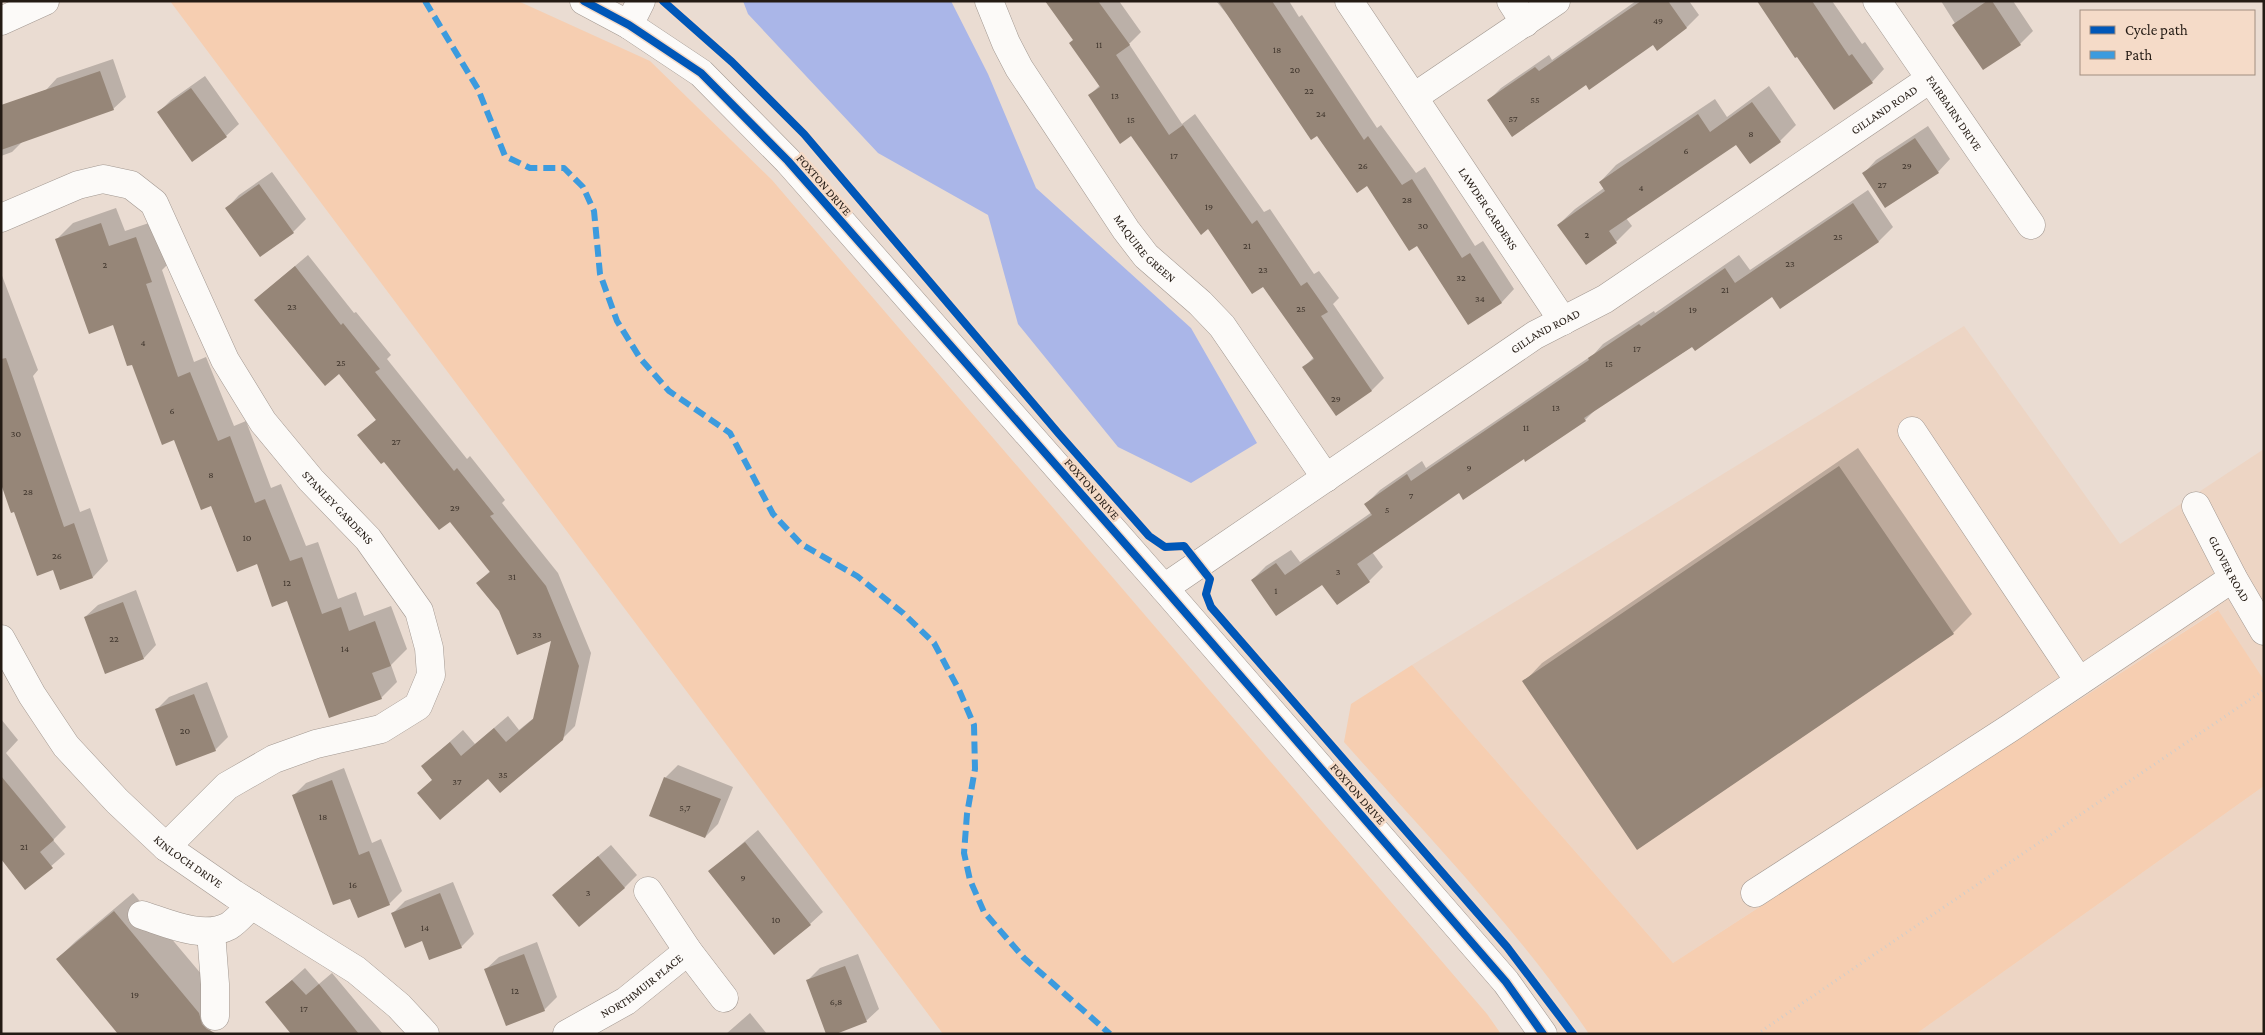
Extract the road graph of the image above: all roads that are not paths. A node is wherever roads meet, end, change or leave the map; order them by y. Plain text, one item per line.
1 (45, 1) edge
2 (584, 1) edge
3 (641, 1) edge
4 (989, 1) edge
5 (1349, 1) edge
6 (1556, 1) edge
7 (1877, 1) edge
8 (1518, 12) edge
9 (1, 21) edge
10 (629, 25) junction
11 (1930, 79) junction
12 (1414, 97) junction
13 (1, 218) edge
14 (2031, 225) dead end
15 (1563, 321) junction
16 (1912, 431) dead end
17 (1326, 478) junction
18 (2196, 506) dead end
19 (2232, 578) junction
20 (1164, 588) junction
21 (2264, 631) edge
22 (1, 639) edge
23 (2079, 681) junction
24 (166, 847) junction
25 (648, 891) dead end
26 (1754, 893) dead end
27 (252, 905) junction
28 (142, 915) dead end
29 (211, 932) junction
30 (688, 951) junction
31 (724, 998) dead end
32 (215, 1016) dead end
33 (425, 1034) edge
34 (568, 1034) edge
35 (1543, 1034) edge

1 - 9 street
2 - 10 street, FOXTON DRIVE
3 - 10 street
4 - 17 street, MAQUIRE GREEN
5 - 12 street, LAWDER GARDENS
6 - 8 street
7 - 11 street, FAIRBAIRN DRIVE
8 - 12 street
10 - 20 street, FOXTON DRIVE
11 - 14 street, FAIRBAIRN DRIVE
11 - 15 street, GILLAND ROAD
12 - 15 street, LAWDER GARDENS
13 - 24 street, STANLEY GARDENS
15 - 17 street, GILLAND ROAD
16 - 23 street
17 - 20 street, GILLAND ROAD
18 - 19 street, GLOVER ROAD
19 - 21 street, GLOVER ROAD
19 - 23 street
20 - 35 street, FOXTON DRIVE
22 - 24 street, KINLOCH DRIVE
23 - 26 street
24 - 27 street, KINLOCH DRIVE
25 - 30 street, NORTHMUIR PLACE
27 - 29 street
27 - 33 street, KINLOCH DRIVE
28 - 29 street
29 - 32 street
30 - 31 street, NORTHMUIR PLACE
30 - 34 street, NORTHMUIR PLACE

